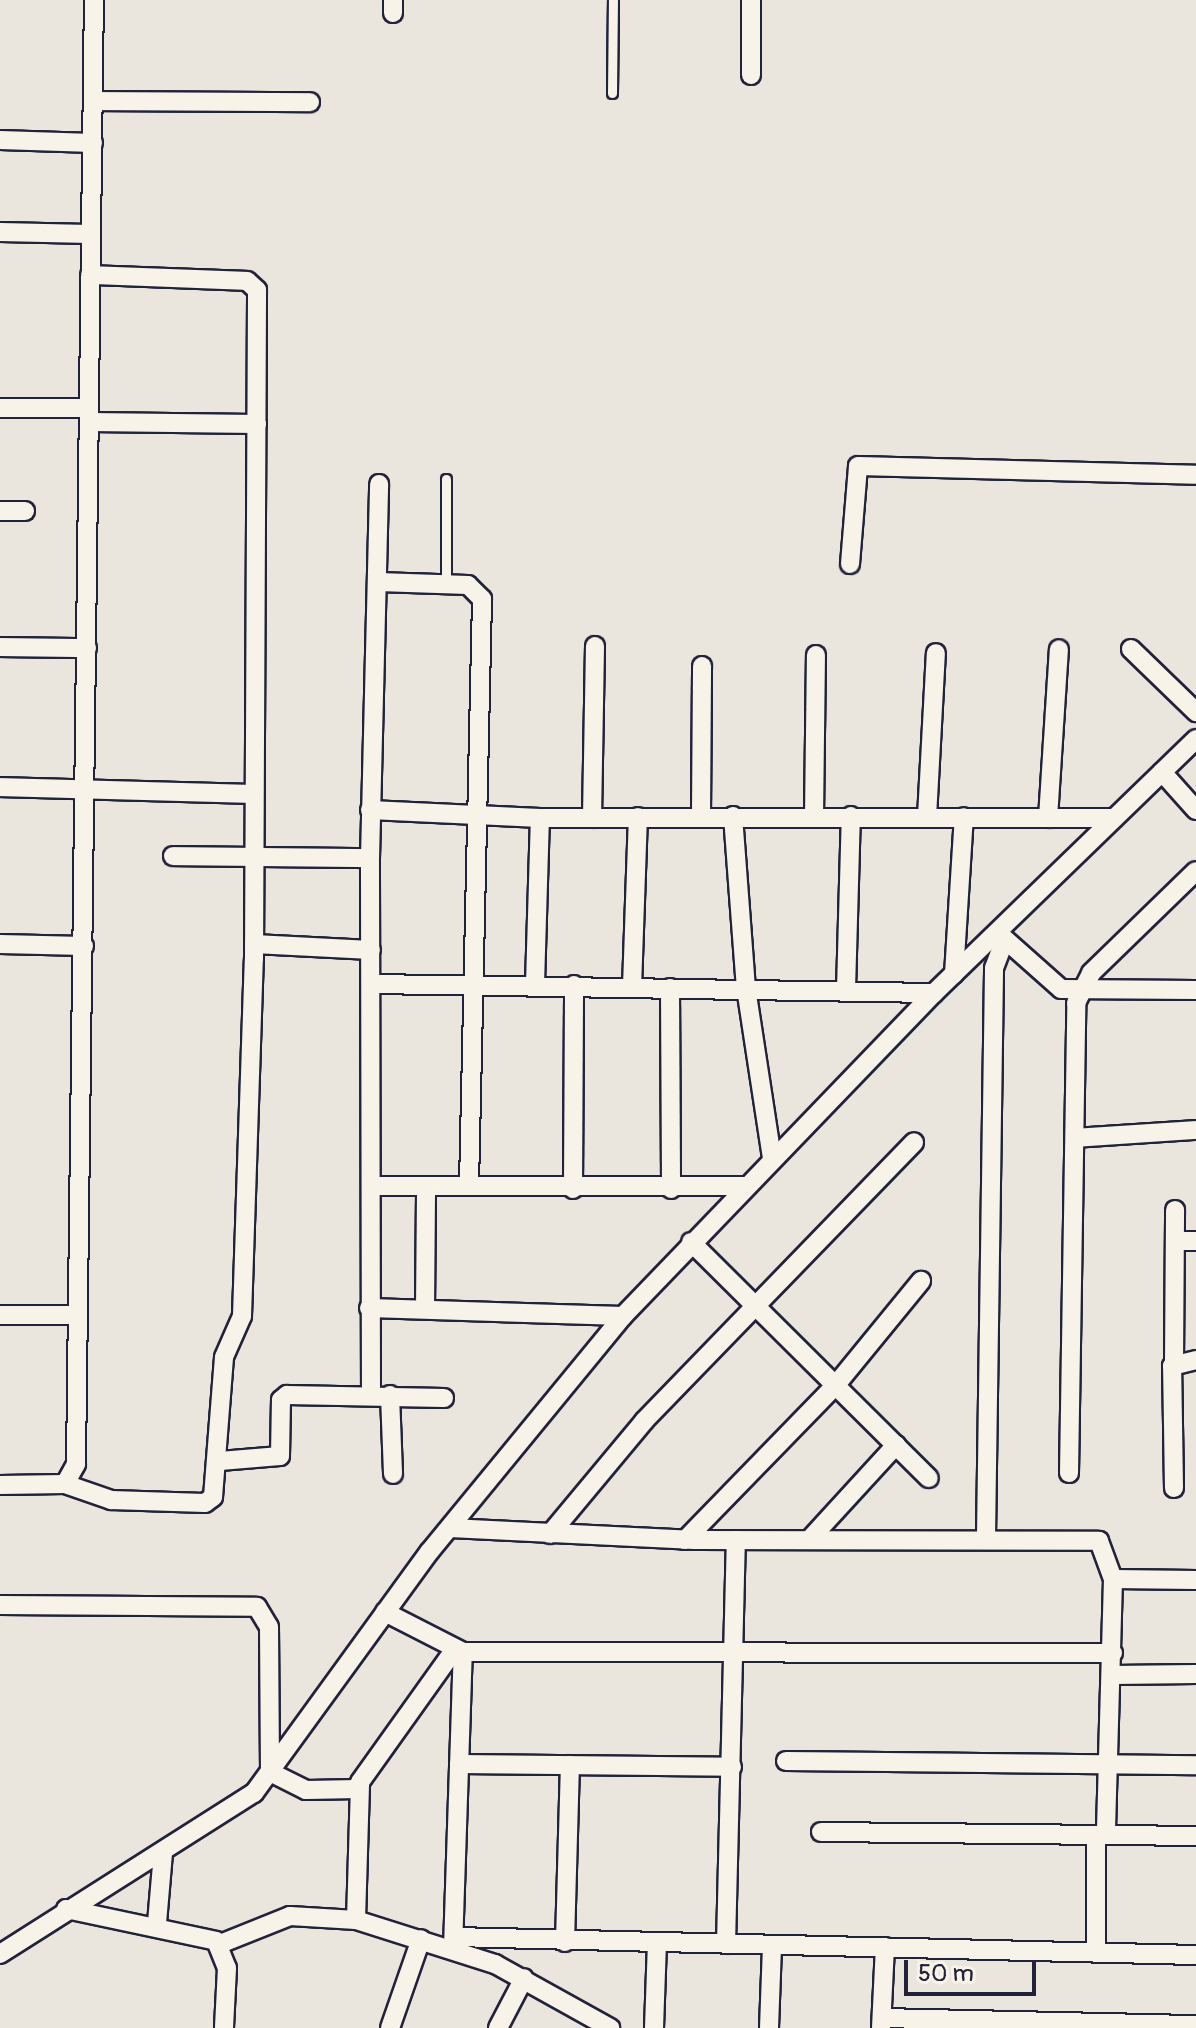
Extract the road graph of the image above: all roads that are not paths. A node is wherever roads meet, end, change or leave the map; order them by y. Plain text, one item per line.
1 (94, 0) edge
2 (613, 0) edge
3 (751, 0) edge
4 (751, 75) dead end
5 (612, 93) dead end
6 (94, 101) junction
7 (310, 102) dead end
8 (0, 140) edge
9 (93, 143) junction
10 (0, 232) edge
11 (90, 234) junction
12 (90, 275) junction
13 (0, 408) edge
14 (88, 415) junction
15 (257, 424) junction
16 (1196, 475) edge
17 (446, 479) dead end
18 (379, 484) dead end
19 (0, 511) edge
20 (25, 511) dead end
21 (850, 564) dead end
22 (378, 582) junction
23 (446, 582) junction
24 (595, 646) dead end
25 (0, 647) edge
26 (87, 648) junction
27 (1059, 649) dead end
28 (1131, 649) dead end
29 (936, 653) dead end
30 (816, 655) dead end
31 (702, 666) dead end
32 (1196, 712) edge
33 (1196, 739) edge
34 (1162, 772) junction
35 (0, 787) edge
36 (85, 792) junction
37 (254, 794) junction
38 (370, 810) junction
39 (1196, 810) edge
40 (476, 816) junction
41 (701, 816) junction
42 (733, 816) junction
43 (814, 816) junction
44 (851, 816) junction
45 (638, 817) junction
46 (927, 817) junction
47 (964, 817) junction
48 (540, 818) junction
49 (592, 818) junction
50 (1048, 818) junction
51 (1114, 818) junction
52 (173, 856) dead end
53 (255, 856) junction
54 (370, 858) junction
55 (1196, 871) edge
56 (1000, 937) junction
57 (0, 944) edge
58 (254, 944) junction
59 (84, 946) junction
60 (371, 950) junction
61 (954, 974) junction
62 (372, 984) junction
63 (473, 984) junction
64 (535, 984) junction
65 (574, 985) junction
66 (632, 987) junction
67 (670, 988) junction
68 (746, 988) junction
69 (846, 990) junction
70 (1196, 990) edge
71 (934, 993) junction
72 (1079, 994) junction
73 (1196, 1130) edge
74 (1075, 1138) junction
75 (914, 1142) dead end
76 (772, 1157) junction
77 (371, 1186) junction
78 (426, 1186) junction
79 (469, 1186) junction
80 (745, 1186) junction
81 (573, 1189) junction
82 (671, 1189) junction
83 (1175, 1210) dead end
84 (1175, 1241) junction
85 (1196, 1241) edge
86 (691, 1242) junction
87 (921, 1281) dead end
88 (369, 1308) junction
89 (425, 1309) junction
90 (755, 1310) junction
91 (0, 1315) edge
92 (77, 1315) junction
93 (623, 1316) junction
94 (1196, 1360) edge
95 (1174, 1362) junction
96 (835, 1386) junction
97 (380, 1395) junction
98 (444, 1398) dead end
99 (896, 1445) junction
100 (220, 1461) junction
101 (1069, 1473) dead end
102 (393, 1474) dead end
103 (929, 1478) dead end
104 (65, 1484) junction
105 (0, 1485) edge
106 (1174, 1488) dead end
107 (450, 1528) junction
108 (550, 1534) junction
109 (986, 1537) junction
110 (685, 1540) junction
111 (736, 1540) junction
112 (809, 1540) junction
113 (1113, 1579) junction
114 (1196, 1580) edge
115 (0, 1605) edge
116 (385, 1612) junction
117 (733, 1650) junction
118 (458, 1651) junction
119 (1113, 1653) junction
120 (1196, 1674) edge
121 (1113, 1675) junction
122 (786, 1761) dead end
123 (459, 1764) junction
124 (1109, 1764) junction
125 (570, 1765) junction
126 (1196, 1765) edge
127 (732, 1767) junction
128 (270, 1772) junction
129 (359, 1789) junction
130 (821, 1832) dead end
131 (1101, 1835) junction
132 (1196, 1836) edge
133 (163, 1853) junction
134 (66, 1909) junction
135 (356, 1920) junction
136 (157, 1923) junction
137 (421, 1939) junction
138 (565, 1942) junction
139 (453, 1943) junction
140 (220, 1944) junction
141 (657, 1944) junction
142 (726, 1944) junction
143 (772, 1946) junction
144 (885, 1947) junction
145 (1096, 1953) junction
146 (0, 1954) edge
147 (1196, 1955) edge
148 (524, 1978) junction
149 (882, 2023) edge
150 (600, 2025) edge
151 (1196, 2025) edge
152 (224, 2028) edge
153 (390, 2028) edge
154 (498, 2028) edge
155 (654, 2028) edge
156 (769, 2028) edge

1 - 6 street
2 - 5 lane
3 - 4 street
6 - 7 street
6 - 9 street
8 - 9 street
9 - 11 street
10 - 11 street
11 - 12 street
12 - 14 street
12 - 15 street
13 - 14 street
14 - 15 street
14 - 26 street
15 - 37 street
16 - 21 street
17 - 23 lane
18 - 22 street
19 - 20 street
22 - 23 street
22 - 38 street
23 - 40 street
24 - 49 street
25 - 26 street
26 - 36 street
27 - 50 street
28 - 32 street
29 - 46 street
30 - 43 street
31 - 41 street
33 - 34 street
34 - 39 street
34 - 51 street
35 - 36 street
36 - 37 street
36 - 59 street
37 - 53 street
38 - 40 street
38 - 54 street
40 - 48 street
40 - 63 street
41 - 42 street
41 - 45 street
42 - 43 street
42 - 68 street
43 - 44 street
44 - 46 street
44 - 69 street
45 - 49 street
45 - 66 street
46 - 47 street
47 - 50 street
47 - 61 street
48 - 49 street
48 - 64 street
50 - 51 street
51 - 56 street
52 - 53 street
53 - 54 street
53 - 58 street
54 - 60 street
55 - 72 street
56 - 61 street
56 - 72 street
56 - 109 street
57 - 59 street
58 - 60 street
58 - 100 street
59 - 92 street
60 - 62 street
61 - 71 street
62 - 63 street
62 - 77 street
63 - 64 street
63 - 79 street
64 - 65 street
65 - 66 street
65 - 81 street
66 - 67 street
67 - 68 street
67 - 82 street
68 - 69 street
68 - 76 street
69 - 71 street
70 - 72 street
71 - 76 street
72 - 74 street
73 - 74 street
74 - 101 street
75 - 90 street
76 - 80 street
77 - 78 street
77 - 88 street
78 - 79 street
78 - 89 street
79 - 81 street
80 - 82 street
80 - 86 street
81 - 82 street
83 - 84 street
84 - 85 street
84 - 95 street
86 - 90 street
86 - 93 street
87 - 96 street
88 - 89 street
88 - 97 street
89 - 93 street
90 - 96 street
90 - 108 street
91 - 92 street
92 - 104 street
93 - 107 street
94 - 95 street
95 - 106 street
96 - 99 street
96 - 110 street
97 - 98 street
97 - 100 street
97 - 102 street
99 - 103 street
99 - 112 street
100 - 104 street
104 - 105 street
107 - 108 street
107 - 116 street
108 - 110 street
109 - 112 street
109 - 113 street
110 - 111 street
111 - 112 street
111 - 117 street
113 - 114 street
113 - 119 street
115 - 128 street
116 - 118 street
116 - 128 street
117 - 118 street
117 - 119 street
117 - 127 street
118 - 123 street
118 - 129 street
119 - 121 street
120 - 121 street
121 - 124 street
122 - 124 street
123 - 125 street
123 - 139 street
124 - 126 street
124 - 131 street
125 - 127 street
125 - 138 street
127 - 142 street
128 - 129 street
128 - 133 street
129 - 135 street
130 - 131 street
131 - 132 street
131 - 145 street
133 - 134 street
133 - 136 street
134 - 136 street
134 - 146 street
135 - 137 street
135 - 140 street
136 - 140 street
137 - 139 street
137 - 153 street
138 - 139 street
138 - 141 street
139 - 148 street
140 - 152 street
141 - 142 street
141 - 155 street
142 - 143 street
143 - 144 street
143 - 156 street
144 - 145 street
144 - 149 street
145 - 147 street
148 - 150 street
148 - 154 street
149 - 151 street

